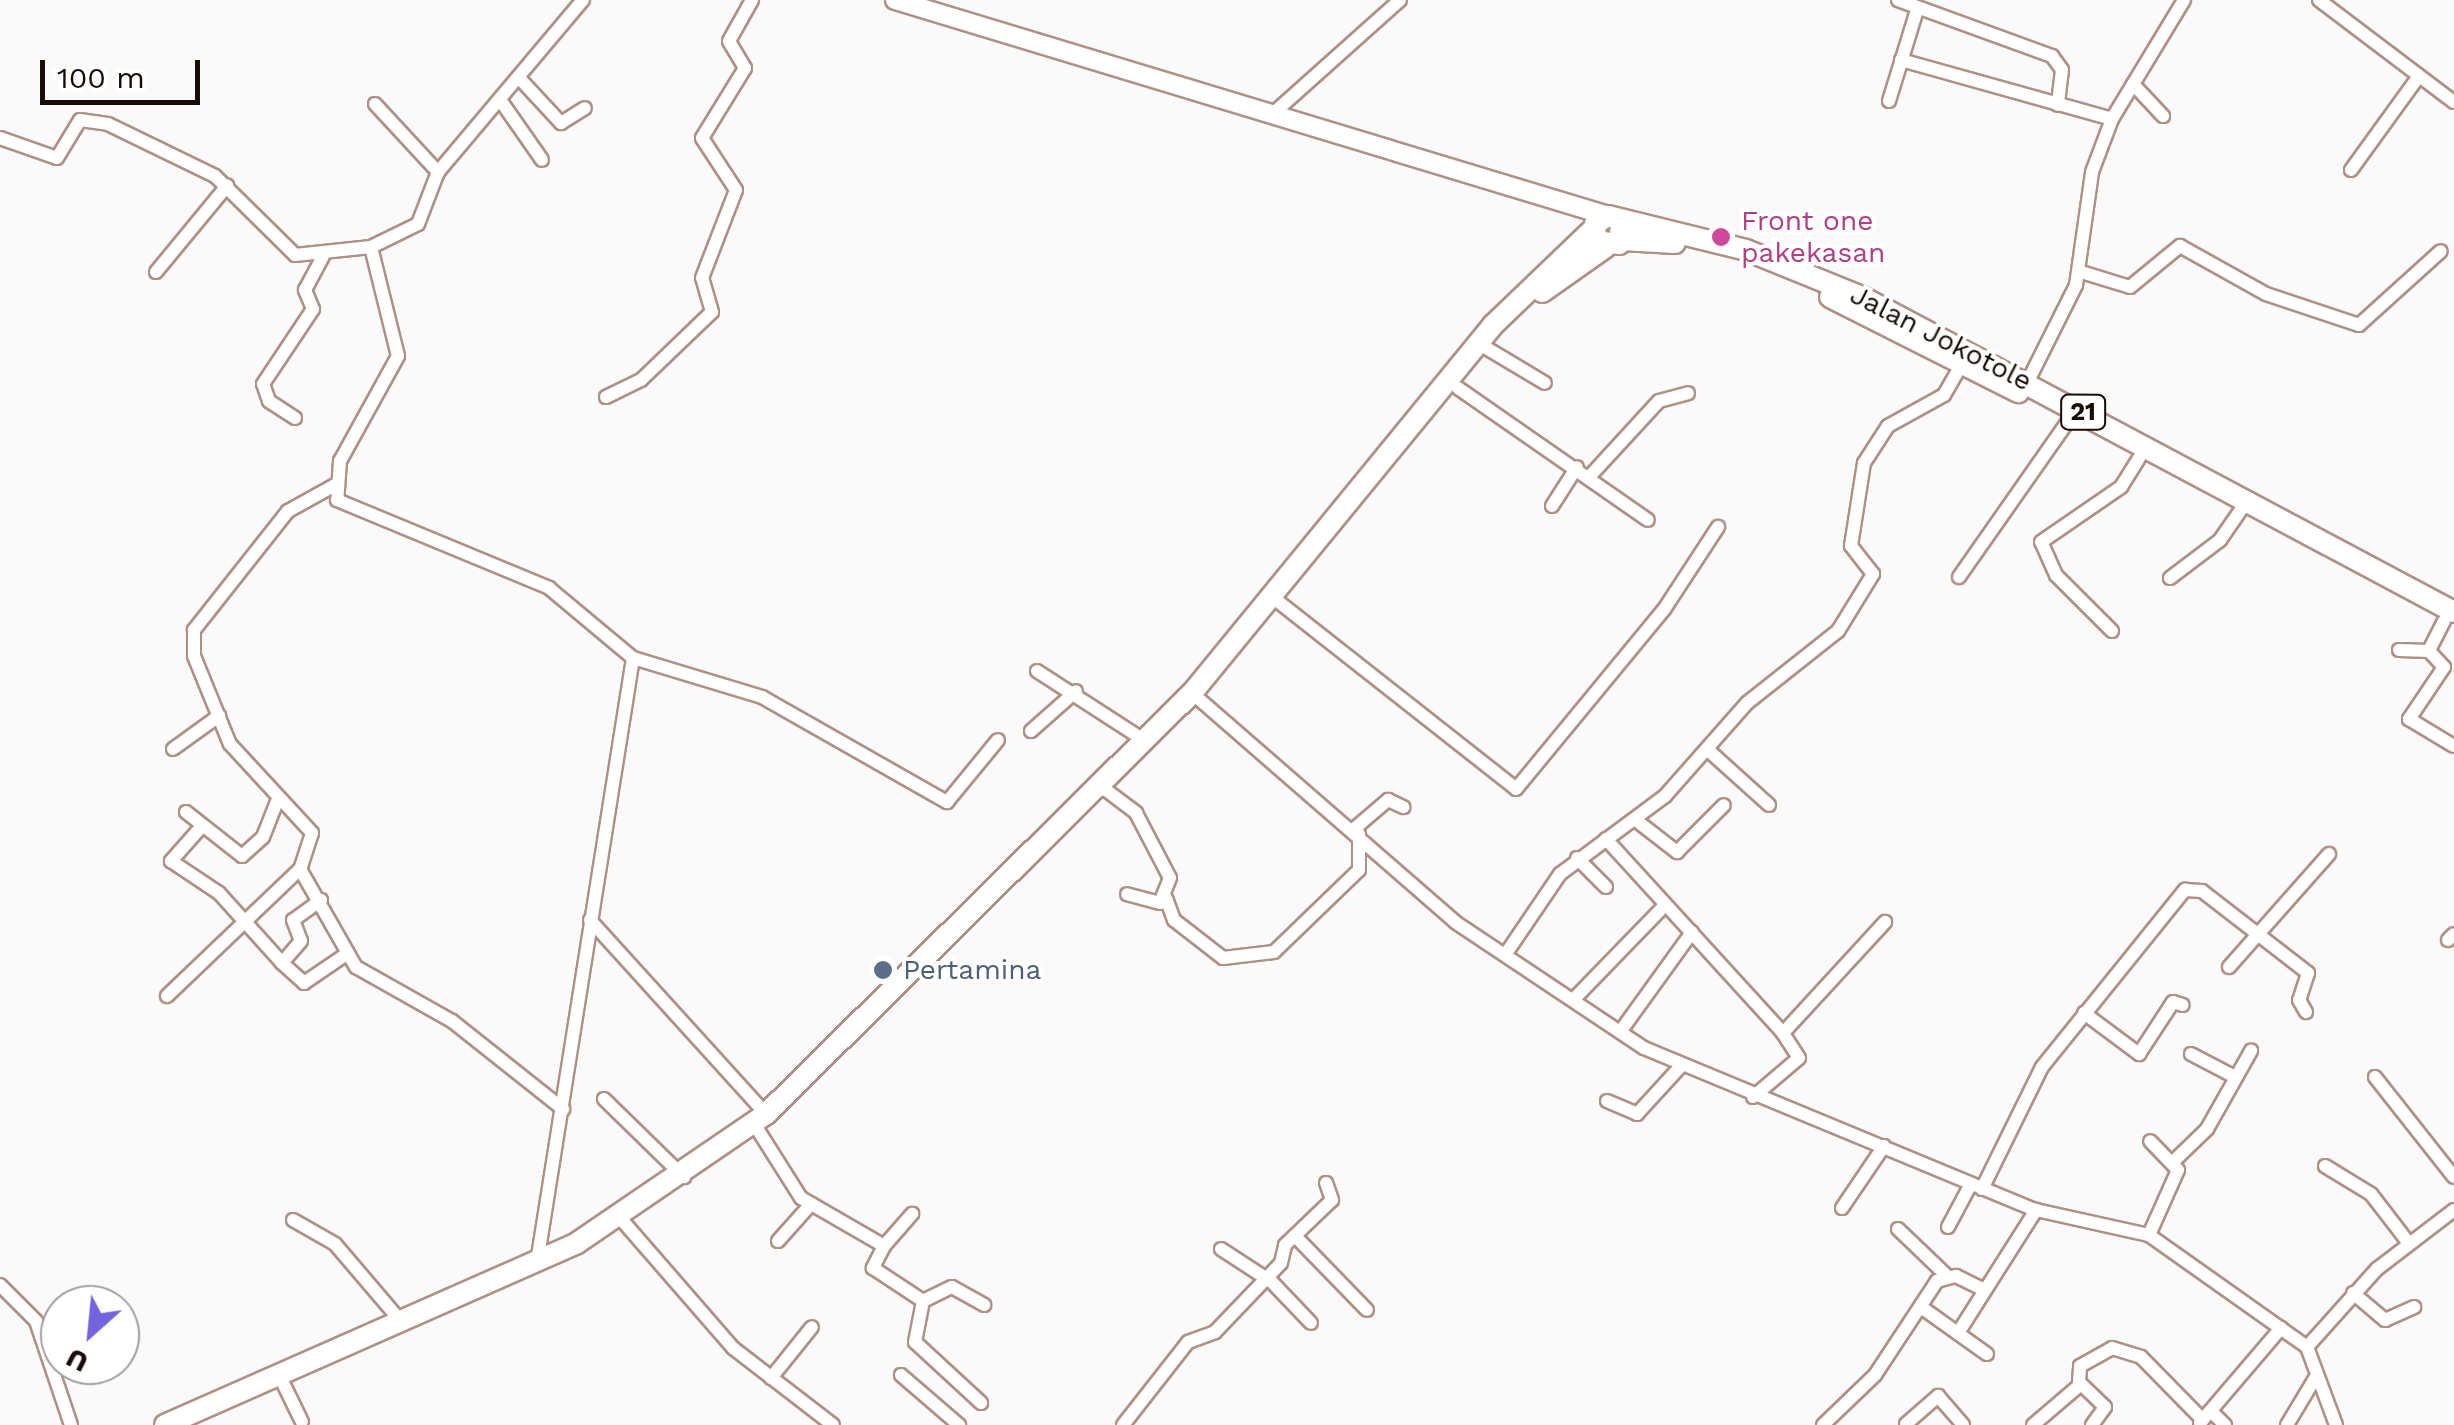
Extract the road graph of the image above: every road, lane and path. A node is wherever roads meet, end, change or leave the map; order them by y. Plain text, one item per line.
1 (583, 0) edge
2 (752, 0) edge
3 (896, 0) edge
4 (1400, 0) edge
5 (1898, 0) edge
6 (2184, 0) edge
7 (2318, 0) edge
8 (1916, 13) junction
9 (1901, 60) junction
10 (2419, 76) junction
11 (521, 80) junction
12 (2132, 84) junction
13 (1889, 101) dead end
14 (2454, 102) edge
15 (375, 104) dead end
16 (502, 104) junction
17 (2058, 105) junction
18 (586, 108) dead end
19 (1276, 110) junction
20 (2163, 116) dead end
21 (2112, 119) junction
22 (0, 138) edge
23 (542, 160) dead end
24 (2352, 170) dead end
25 (438, 172) junction
26 (227, 186) junction
27 (1608, 230) junction
28 (371, 246) junction
29 (2441, 251) dead end
30 (323, 256) junction
31 (2078, 271) junction
32 (156, 272) dead end
33 (1488, 349) junction
34 (1962, 364) junction
35 (1545, 383) dead end
36 (1458, 388) junction
37 (2024, 388) junction
38 (1688, 392) dead end
39 (606, 397) dead end
40 (295, 418) dead end
41 (2069, 420) junction
42 (1394, 457) junction
43 (2139, 458) junction
44 (1577, 467) junction
45 (2181, 473) junction
46 (1590, 476) junction
47 (335, 485) junction
48 (1552, 506) dead end
49 (2244, 506) junction
50 (1648, 520) dead end
51 (1718, 527) dead end
52 (1959, 578) dead end
53 (2170, 578) dead end
54 (1280, 603) junction
55 (2451, 620) edge
56 (2112, 631) dead end
57 (2399, 650) dead end
58 (2429, 652) junction
59 (633, 658) junction
60 (1037, 671) dead end
61 (1076, 691) junction
62 (1195, 696) junction
63 (219, 716) junction
64 (1031, 731) dead end
65 (998, 740) dead end
66 (1145, 741) junction
67 (2454, 746) edge
68 (173, 750) dead end
69 (1708, 750) junction
70 (1106, 790) junction
71 (278, 798) junction
72 (1724, 805) dead end
73 (1768, 805) dead end
74 (1402, 807) dead end
75 (186, 812) dead end
76 (1637, 821) junction
77 (202, 826) junction
78 (1357, 831) junction
79 (1606, 839) junction
80 (2329, 854) dead end
81 (1577, 858) junction
82 (300, 868) junction
83 (1606, 888) dead end
84 (1127, 894) dead end
85 (1166, 898) junction
86 (321, 900) junction
87 (1662, 908) junction
88 (242, 918) junction
89 (590, 920) junction
90 (1886, 922) dead end
91 (2255, 931) junction
92 (1692, 932) junction
93 (348, 953) junction
94 (1505, 955) junction
95 (282, 963) junction
96 (2228, 966) dead end
97 (168, 996) dead end
98 (1573, 1000) junction
99 (2183, 1005) dead end
100 (2306, 1012) dead end
101 (2084, 1013) junction
102 (1620, 1032) junction
103 (1782, 1033) junction
104 (2250, 1051) dead end
105 (2191, 1054) dead end
106 (1680, 1067) junction
107 (2233, 1076) junction
108 (2376, 1077) dead end
109 (1753, 1097) junction
110 (604, 1099) dead end
111 (1607, 1101) dead end
112 (563, 1108) junction
113 (762, 1122) junction
114 (2150, 1141) dead end
115 (1884, 1146) junction
116 (2175, 1160) junction
117 (2325, 1166) dead end
118 (2454, 1177) edge
119 (685, 1178) junction
120 (1326, 1182) dead end
121 (1976, 1187) junction
122 (811, 1204) junction
123 (1842, 1208) dead end
124 (2036, 1210) junction
125 (2454, 1210) edge
126 (912, 1214) dead end
127 (293, 1220) dead end
128 (623, 1223) junction
129 (1948, 1227) dead end
130 (1898, 1228) dead end
131 (2149, 1235) junction
132 (1295, 1236) junction
133 (778, 1242) dead end
134 (2408, 1242) junction
135 (884, 1246) junction
136 (1222, 1249) dead end
137 (537, 1265) junction
138 (1946, 1276) junction
139 (1268, 1279) junction
140 (0, 1285) edge
141 (1985, 1290) junction
142 (2353, 1294) junction
143 (923, 1301) junction
144 (984, 1305) dead end
145 (1921, 1307) junction
146 (2414, 1307) dead end
147 (1367, 1310) dead end
148 (399, 1319) junction
149 (1311, 1324) dead end
150 (812, 1327) dead end
151 (2281, 1328) junction
152 (1958, 1334) junction
153 (2307, 1348) junction
154 (1986, 1354) dead end
155 (901, 1374) dead end
156 (2317, 1375) junction
157 (771, 1378) junction
158 (284, 1383) junction
159 (2081, 1384) junction
160 (981, 1403) dead end
161 (2204, 1419) edge
162 (302, 1422) dead end
163 (1906, 1424) edge
164 (71, 1425) edge
165 (165, 1425) edge
166 (186, 1425) edge
167 (833, 1425) edge
168 (959, 1425) edge
169 (1123, 1425) edge
170 (1823, 1425) edge
171 (1963, 1425) edge
172 (2033, 1425) edge
173 (2092, 1425) edge
174 (2225, 1425) edge
175 (2287, 1425) edge
176 (2336, 1425) edge

1 - 11 street
2 - 39 street
3 - 19 main road
4 - 19 street
5 - 8 street
6 - 12 street
7 - 10 street
8 - 9 street
8 - 17 street
9 - 13 street
9 - 17 street
10 - 14 street
10 - 24 street
11 - 16 street
11 - 18 street
12 - 20 street
12 - 21 street
15 - 25 street
16 - 23 street
16 - 25 street
17 - 21 street
19 - 27 main road
21 - 31 street
22 - 26 street
25 - 28 street
26 - 30 street
26 - 32 street
27 - 33 highway
27 - 34 highway, Jalan Jokotole / 21
27 - 37 highway, Jalan Jokotole / 21
27 - 42 highway
28 - 30 street
28 - 47 street
29 - 31 street
30 - 40 street
31 - 37 street
33 - 35 street
33 - 36 highway
34 - 37 highway, Jalan Jokotole / 21
34 - 69 street
36 - 42 highway
36 - 44 street
37 - 41 highway, Jalan Jokotole / 21
37 - 45 highway, Jalan Jokotole / 21
38 - 46 street
41 - 43 highway, Jalan Jokotole / 21
41 - 52 street
42 - 54 highway
42 - 62 highway
43 - 45 highway, Jalan Jokotole / 21
43 - 56 street
44 - 46 street
44 - 48 street
45 - 49 highway, Jalan Jokotole / 21
46 - 50 street
47 - 59 street
47 - 63 street
49 - 53 street
49 - 55 highway, Jalan Jokotole / 21
51 - 54 street
54 - 62 highway
55 - 58 street
57 - 58 street
58 - 67 street
59 - 65 street
59 - 89 street
60 - 61 street
61 - 64 street
61 - 66 street
62 - 66 highway
62 - 70 highway
62 - 78 street
63 - 68 street
63 - 71 street
66 - 113 highway
69 - 73 street
69 - 76 street
70 - 85 street
70 - 113 highway
71 - 77 street
71 - 82 street
72 - 76 street
74 - 78 street
75 - 77 street
76 - 79 street
77 - 88 street
78 - 85 street
78 - 94 street
79 - 81 street
79 - 87 street
80 - 91 street
81 - 83 street
81 - 94 street
82 - 86 street
82 - 88 street
84 - 85 street
86 - 93 street
86 - 95 street
87 - 92 street
87 - 98 street
88 - 95 street
88 - 97 street
89 - 112 street
89 - 113 street
90 - 103 street
91 - 96 street
91 - 100 street
91 - 101 street
92 - 102 street
92 - 103 street
93 - 95 street
93 - 112 street
94 - 98 street
98 - 102 street
99 - 101 street
101 - 121 street
102 - 106 street
103 - 109 street
104 - 107 street
105 - 107 street
106 - 109 street
106 - 111 street
107 - 116 street
108 - 118 street
109 - 115 street
110 - 119 street
112 - 137 street
113 - 119 highway
113 - 122 street
113 - 128 highway
114 - 116 street
115 - 121 street
115 - 123 street
116 - 131 street
117 - 134 street
119 - 128 highway
120 - 132 street
121 - 124 street
121 - 129 street
122 - 133 street
122 - 135 street
124 - 131 street
124 - 141 street
125 - 134 street
126 - 135 street
127 - 148 street
128 - 137 highway
128 - 157 street
130 - 138 street
131 - 151 street
132 - 139 street
132 - 147 street
134 - 142 street
135 - 143 street
136 - 139 street
137 - 148 highway
137 - 158 highway
138 - 141 street
138 - 145 street
139 - 149 street
139 - 169 street
140 - 164 street
141 - 152 street
142 - 146 street
142 - 153 street
143 - 144 street
143 - 160 street
145 - 152 street
145 - 170 street
148 - 165 highway
150 - 157 street
151 - 153 street
151 - 161 street
152 - 154 street
153 - 156 street
155 - 168 street
156 - 175 street
156 - 176 street
157 - 167 street
158 - 162 street
158 - 166 highway
159 - 161 street
159 - 172 street
159 - 173 street
161 - 174 street
163 - 171 street

